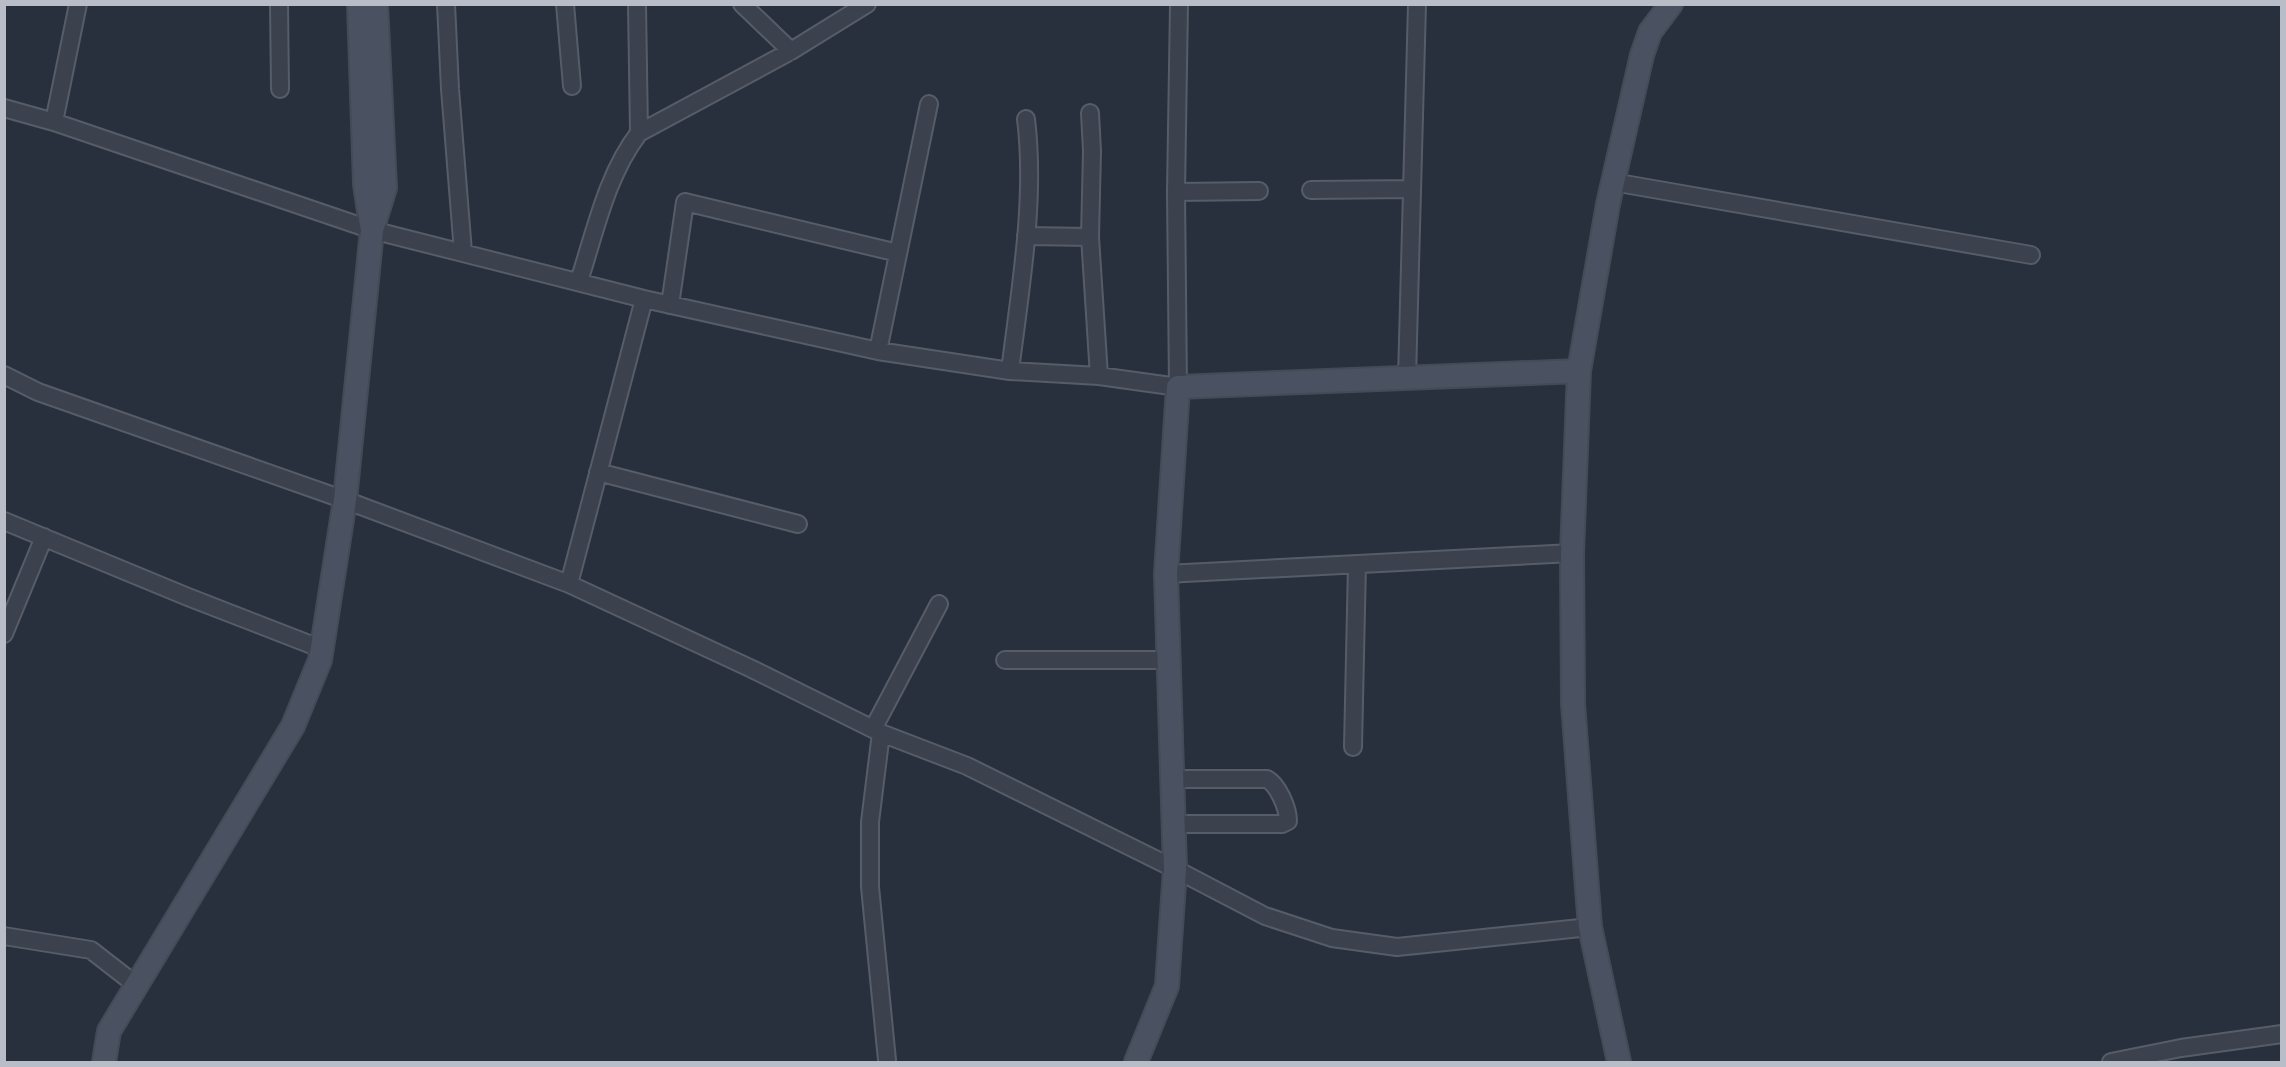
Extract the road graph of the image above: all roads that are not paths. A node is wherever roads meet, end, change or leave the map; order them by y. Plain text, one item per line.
1 (78, 4) edge
2 (279, 4) edge
3 (359, 4) edge
4 (376, 4) edge
5 (446, 4) edge
6 (565, 4) edge
7 (637, 4) edge
8 (742, 4) edge
9 (867, 4) edge
10 (1179, 4) edge
11 (1417, 4) edge
12 (1671, 4) edge
13 (791, 51) junction
14 (572, 86) dead end
15 (280, 89) dead end
16 (929, 104) dead end
17 (4, 108) edge
18 (1090, 113) dead end
19 (1026, 118) dead end
20 (54, 122) junction
21 (639, 134) junction
22 (1613, 182) junction
23 (1411, 189) junction
24 (1311, 190) dead end
25 (1259, 191) dead end
26 (1176, 192) junction
27 (372, 230) junction
28 (1026, 236) junction
29 (1090, 237) junction
30 (463, 252) junction
31 (898, 254) junction
32 (2031, 255) dead end
33 (579, 281) junction
34 (644, 299) junction
35 (670, 305) junction
36 (878, 351) junction
37 (1010, 371) junction
38 (1579, 371) junction
39 (4, 375) edge
40 (1099, 376) junction
41 (1407, 378) junction
42 (1178, 387) junction
43 (598, 472) junction
44 (345, 500) junction
45 (4, 521) edge
46 (798, 524) dead end
47 (44, 537) junction
48 (1572, 553) junction
49 (1357, 564) junction
50 (1166, 574) junction
51 (569, 584) junction
52 (11, 600) edge
53 (939, 604) dead end
54 (4, 634) edge
55 (322, 649) junction
56 (1005, 660) dead end
57 (1168, 660) junction
58 (877, 731) junction
59 (1353, 747) dead end
60 (1172, 779) junction
61 (1174, 824) junction
62 (1175, 869) junction
63 (1590, 927) junction
64 (4, 936) edge
65 (136, 985) junction
66 (2282, 1034) edge
67 (2182, 1055) edge
68 (886, 1060) dead end
69 (104, 1062) edge
70 (1136, 1062) edge
71 (1619, 1062) edge
72 (2111, 1062) edge

1 - 20 street
2 - 15 street
3 - 27 street
4 - 27 street
5 - 30 street
6 - 14 street
7 - 21 street
8 - 13 street
9 - 13 street
10 - 26 street
11 - 23 street
12 - 22 street
13 - 21 street
16 - 31 street
17 - 20 street
18 - 29 street
19 - 28 street
20 - 27 street
21 - 33 street
22 - 32 street
22 - 38 street
23 - 24 street
23 - 41 street
25 - 26 street
26 - 42 street
27 - 30 street
27 - 44 street
28 - 29 street
28 - 37 street
29 - 40 street
30 - 33 street
31 - 35 street
31 - 36 street
33 - 34 street
34 - 35 street
34 - 43 street
35 - 36 street
36 - 37 street
37 - 40 street
38 - 41 street
38 - 48 street
39 - 44 street
40 - 42 street
41 - 42 street
42 - 50 street
43 - 46 street
43 - 51 street
44 - 51 street
44 - 55 street
45 - 47 street
47 - 52 street
47 - 55 street
48 - 49 street
48 - 63 street
49 - 50 street
49 - 59 street
50 - 57 street
51 - 58 street
52 - 54 street
53 - 58 street
55 - 65 street
56 - 57 street
57 - 60 street
58 - 62 street
58 - 68 street
60 - 61 street
60 - 61 street
61 - 62 street
62 - 63 street
62 - 70 street
63 - 71 street
64 - 65 street
65 - 69 street
66 - 67 street
67 - 72 street

